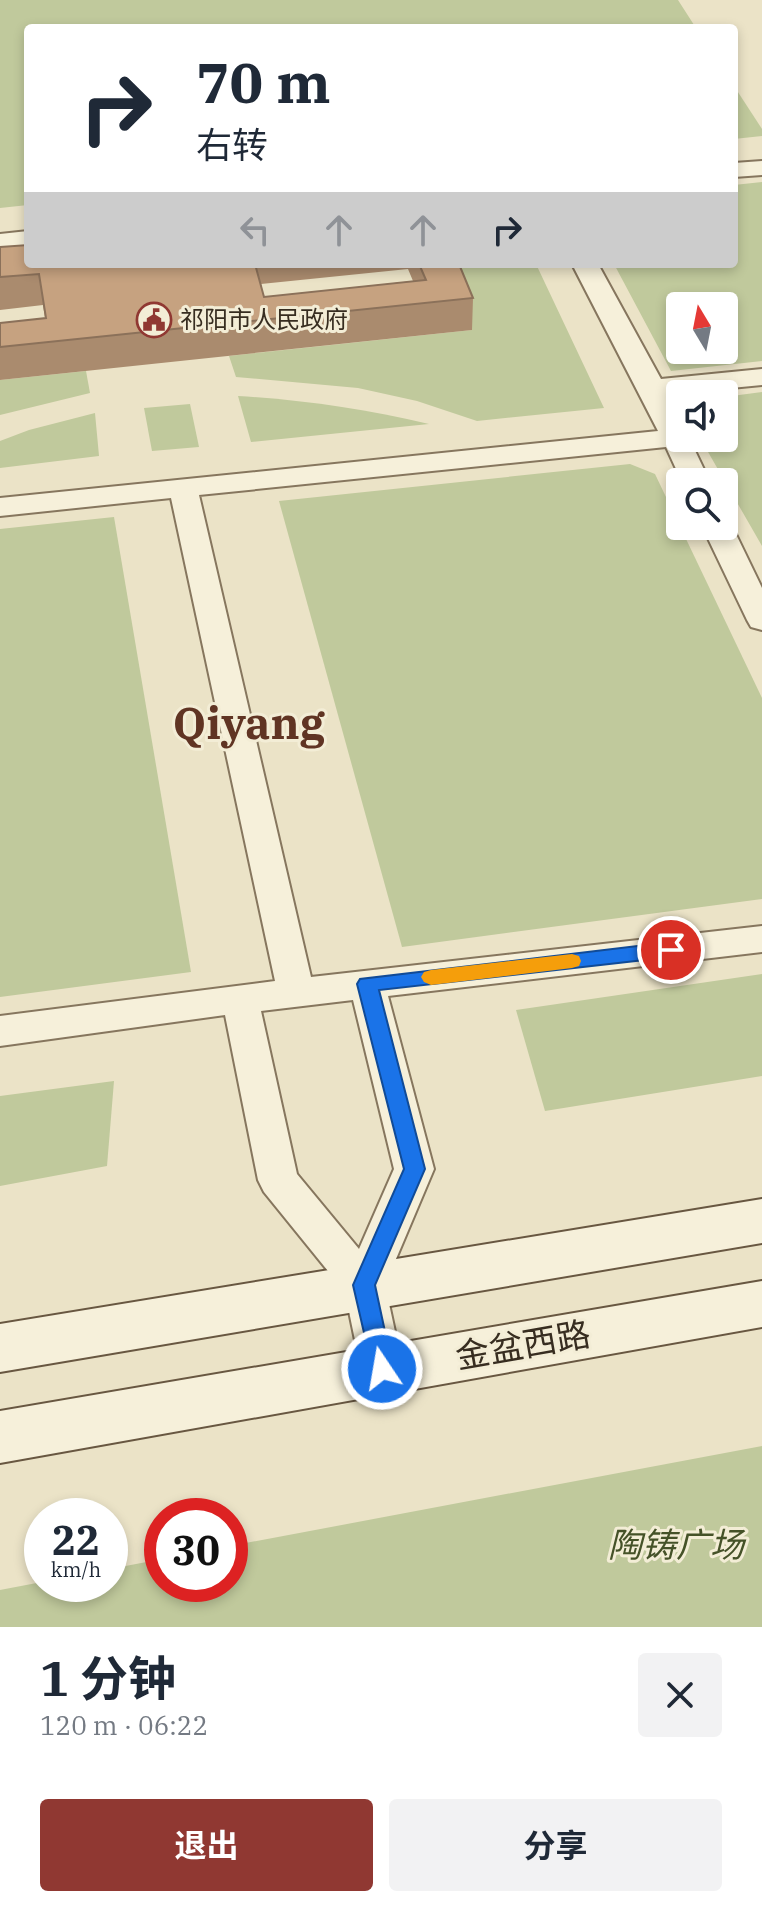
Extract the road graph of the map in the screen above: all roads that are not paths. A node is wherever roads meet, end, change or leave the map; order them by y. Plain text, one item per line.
1 (762, 168) edge
2 (738, 170) edge
3 (24, 238) edge
4 (0, 241) edge
5 (587, 268) edge
6 (762, 377) edge
7 (652, 388) junction
8 (666, 418) edge
9 (666, 439) edge
10 (183, 489) junction
11 (0, 507) edge
12 (724, 540) edge
13 (762, 620) edge
14 (762, 939) edge
15 (367, 984) junction
16 (296, 992) junction
17 (240, 999) junction
18 (0, 1031) edge
19 (762, 1221) edge
20 (364, 1285) junction
21 (762, 1304) edge
22 (0, 1348) edge
23 (382, 1369) junction
24 (0, 1437) edge

1 - 2 street
3 - 4 street
5 - 7 street
6 - 7 street
7 - 8 street
9 - 10 street
10 - 11 street
10 - 16 street
12 - 13 street
14 - 15 street
15 - 16 street
15 - 20 street
16 - 17 street
17 - 18 street
17 - 20 street
19 - 20 main road
20 - 22 main road
20 - 23 street
21 - 23 main road, 金盆西路
23 - 24 main road, 金盆西路

